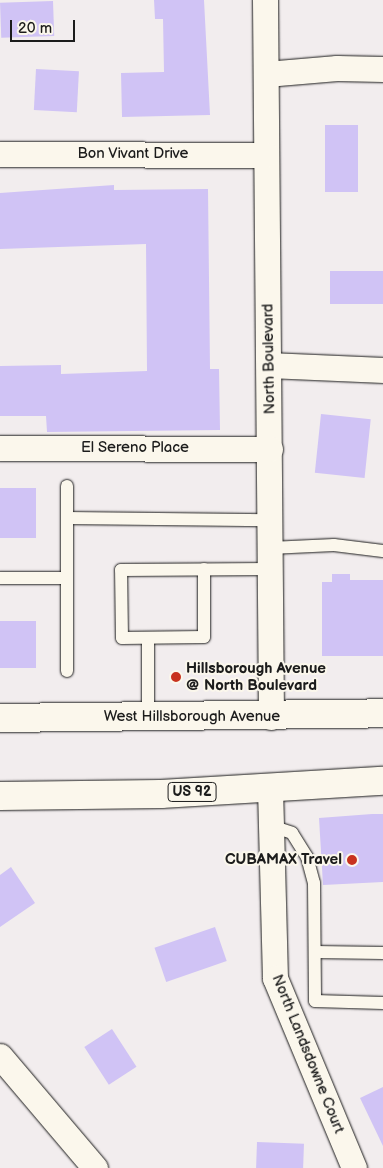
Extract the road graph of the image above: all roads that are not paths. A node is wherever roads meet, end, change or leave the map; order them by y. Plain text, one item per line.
1 (265, 0) edge
2 (383, 69) edge
3 (266, 74) junction
4 (0, 154) edge
5 (266, 155) junction
6 (269, 366) junction
7 (383, 370) edge
8 (0, 448) edge
9 (270, 449) junction
10 (67, 486) dead end
11 (67, 518) junction
12 (270, 520) junction
13 (383, 551) edge
14 (270, 558) junction
15 (204, 569) junction
16 (0, 578) edge
17 (67, 578) junction
18 (148, 638) junction
19 (67, 671) dead end
20 (383, 713) edge
21 (271, 717) junction
22 (0, 718) edge
23 (148, 718) junction
24 (383, 781) edge
25 (270, 788) junction
26 (0, 796) edge
27 (271, 826) junction
28 (315, 952) junction
29 (383, 953) edge
30 (383, 1003) edge
31 (0, 1056) edge
32 (95, 1168) edge
33 (354, 1168) edge

1 - 3 street, North Boulevard
2 - 3 street
3 - 5 street, North Boulevard
4 - 5 street, Bon Vivant Drive
5 - 6 street, North Boulevard
6 - 7 street
6 - 9 street, North Boulevard
8 - 9 street, El Sereno Place
9 - 12 street, North Boulevard
10 - 11 lane
11 - 12 lane
11 - 17 lane
12 - 14 street, North Boulevard
13 - 14 lane
14 - 15 lane
14 - 21 street, North Boulevard
15 - 18 lane
15 - 18 lane
16 - 17 lane
17 - 19 lane
18 - 23 lane
20 - 21 main road, West Hillsborough Avenue
21 - 23 main road, West Hillsborough Avenue
22 - 23 main road, West Hillsborough Avenue
24 - 25 main road, US 92
25 - 26 main road, US 92
25 - 27 street, North Landsdowne Court
27 - 28 lane
27 - 33 street, North Landsdowne Court
28 - 29 lane
28 - 30 lane
31 - 32 street

